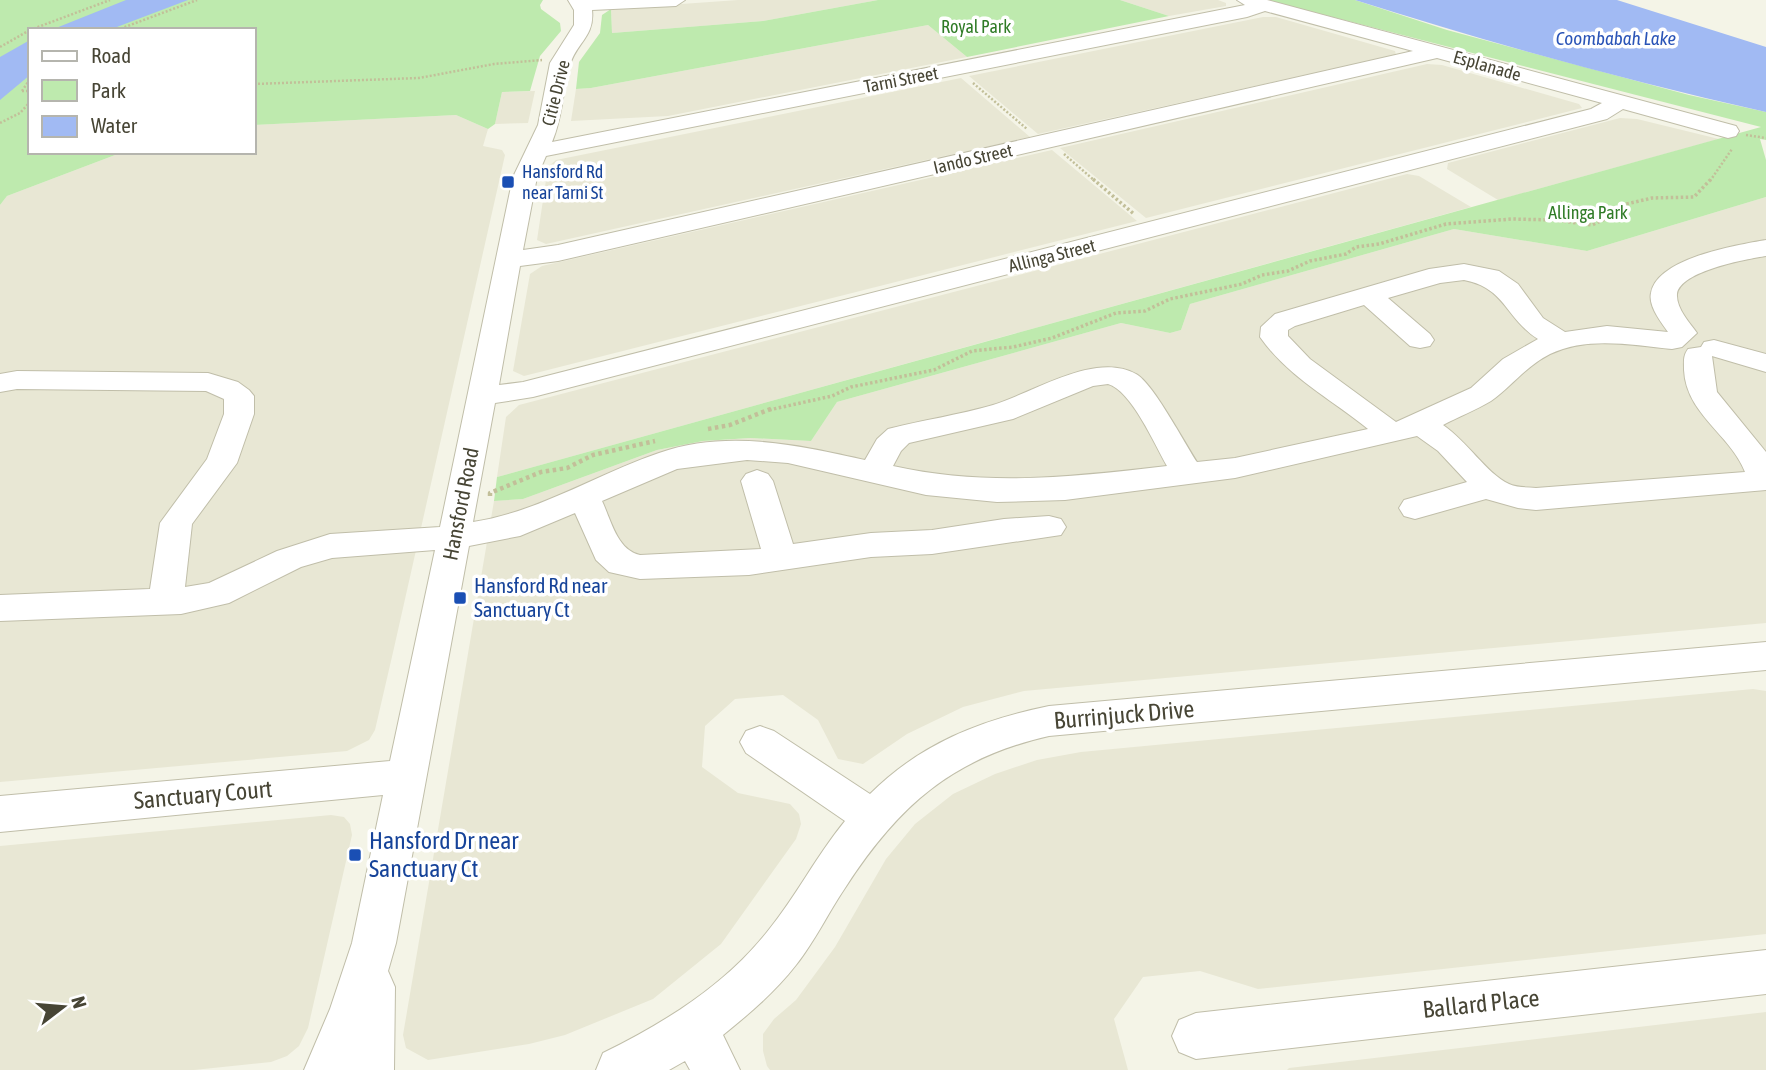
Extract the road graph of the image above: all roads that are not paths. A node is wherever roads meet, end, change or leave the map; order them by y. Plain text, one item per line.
1 (676, 0) edge
2 (579, 3) edge
3 (1254, 3) edge
4 (1437, 52) junction
5 (1618, 103) junction
6 (1728, 131) road end
7 (539, 150) junction
8 (1766, 248) edge
9 (508, 260) junction
10 (1370, 297) junction
11 (1420, 340) dead end
12 (1560, 341) junction
13 (1692, 344) junction
14 (1766, 363) edge
15 (0, 383) edge
16 (482, 396) junction
17 (1421, 424) junction
18 (1391, 434) junction
19 (874, 472) junction
20 (1188, 474) junction
21 (757, 481) dead end
22 (1488, 487) junction
23 (584, 496) junction
24 (1415, 508) dead end
25 (1049, 527) dead end
26 (469, 536) junction
27 (781, 559) junction
28 (166, 602) junction
29 (0, 608) edge
30 (1766, 656) edge
31 (760, 742) dead end
32 (406, 776) junction
33 (0, 814) edge
34 (871, 817) junction
35 (374, 943) junction
36 (1766, 972) edge
37 (1196, 1036) dead end
38 (705, 1051) edge
39 (328, 1070) edge
40 (370, 1070) edge
41 (620, 1070) edge

1 - 2 street
2 - 7 street, Citie Drive
3 - 4 street, Esplanade
3 - 7 street, Tarni Street
4 - 5 street, Esplanade
4 - 9 street, Iando Street
5 - 6 street, Esplanade
5 - 16 street, Allinga Street
7 - 9 street, Hansford Road
8 - 13 street
9 - 16 street, Hansford Road
10 - 11 street
10 - 12 street
10 - 18 street
12 - 13 street
12 - 17 street
13 - 14 street
13 - 22 street
15 - 28 street
16 - 26 street, Hansford Road
17 - 18 street
17 - 22 street
18 - 20 street
19 - 20 street
19 - 20 street
19 - 23 street
21 - 27 street
22 - 24 street
23 - 26 street
23 - 27 street
25 - 27 street
26 - 28 street
26 - 32 street, Hansford Road
28 - 29 street
30 - 34 street, Burrinjuck Drive
31 - 34 street
32 - 33 street, Sanctuary Court
32 - 35 street, Hansford Road
34 - 38 street, Burrinjuck Drive
35 - 39 street, Hansford Road
35 - 40 street, Hansford Road
36 - 37 street, Ballard Place
38 - 41 street, Burrinjuck Drive

